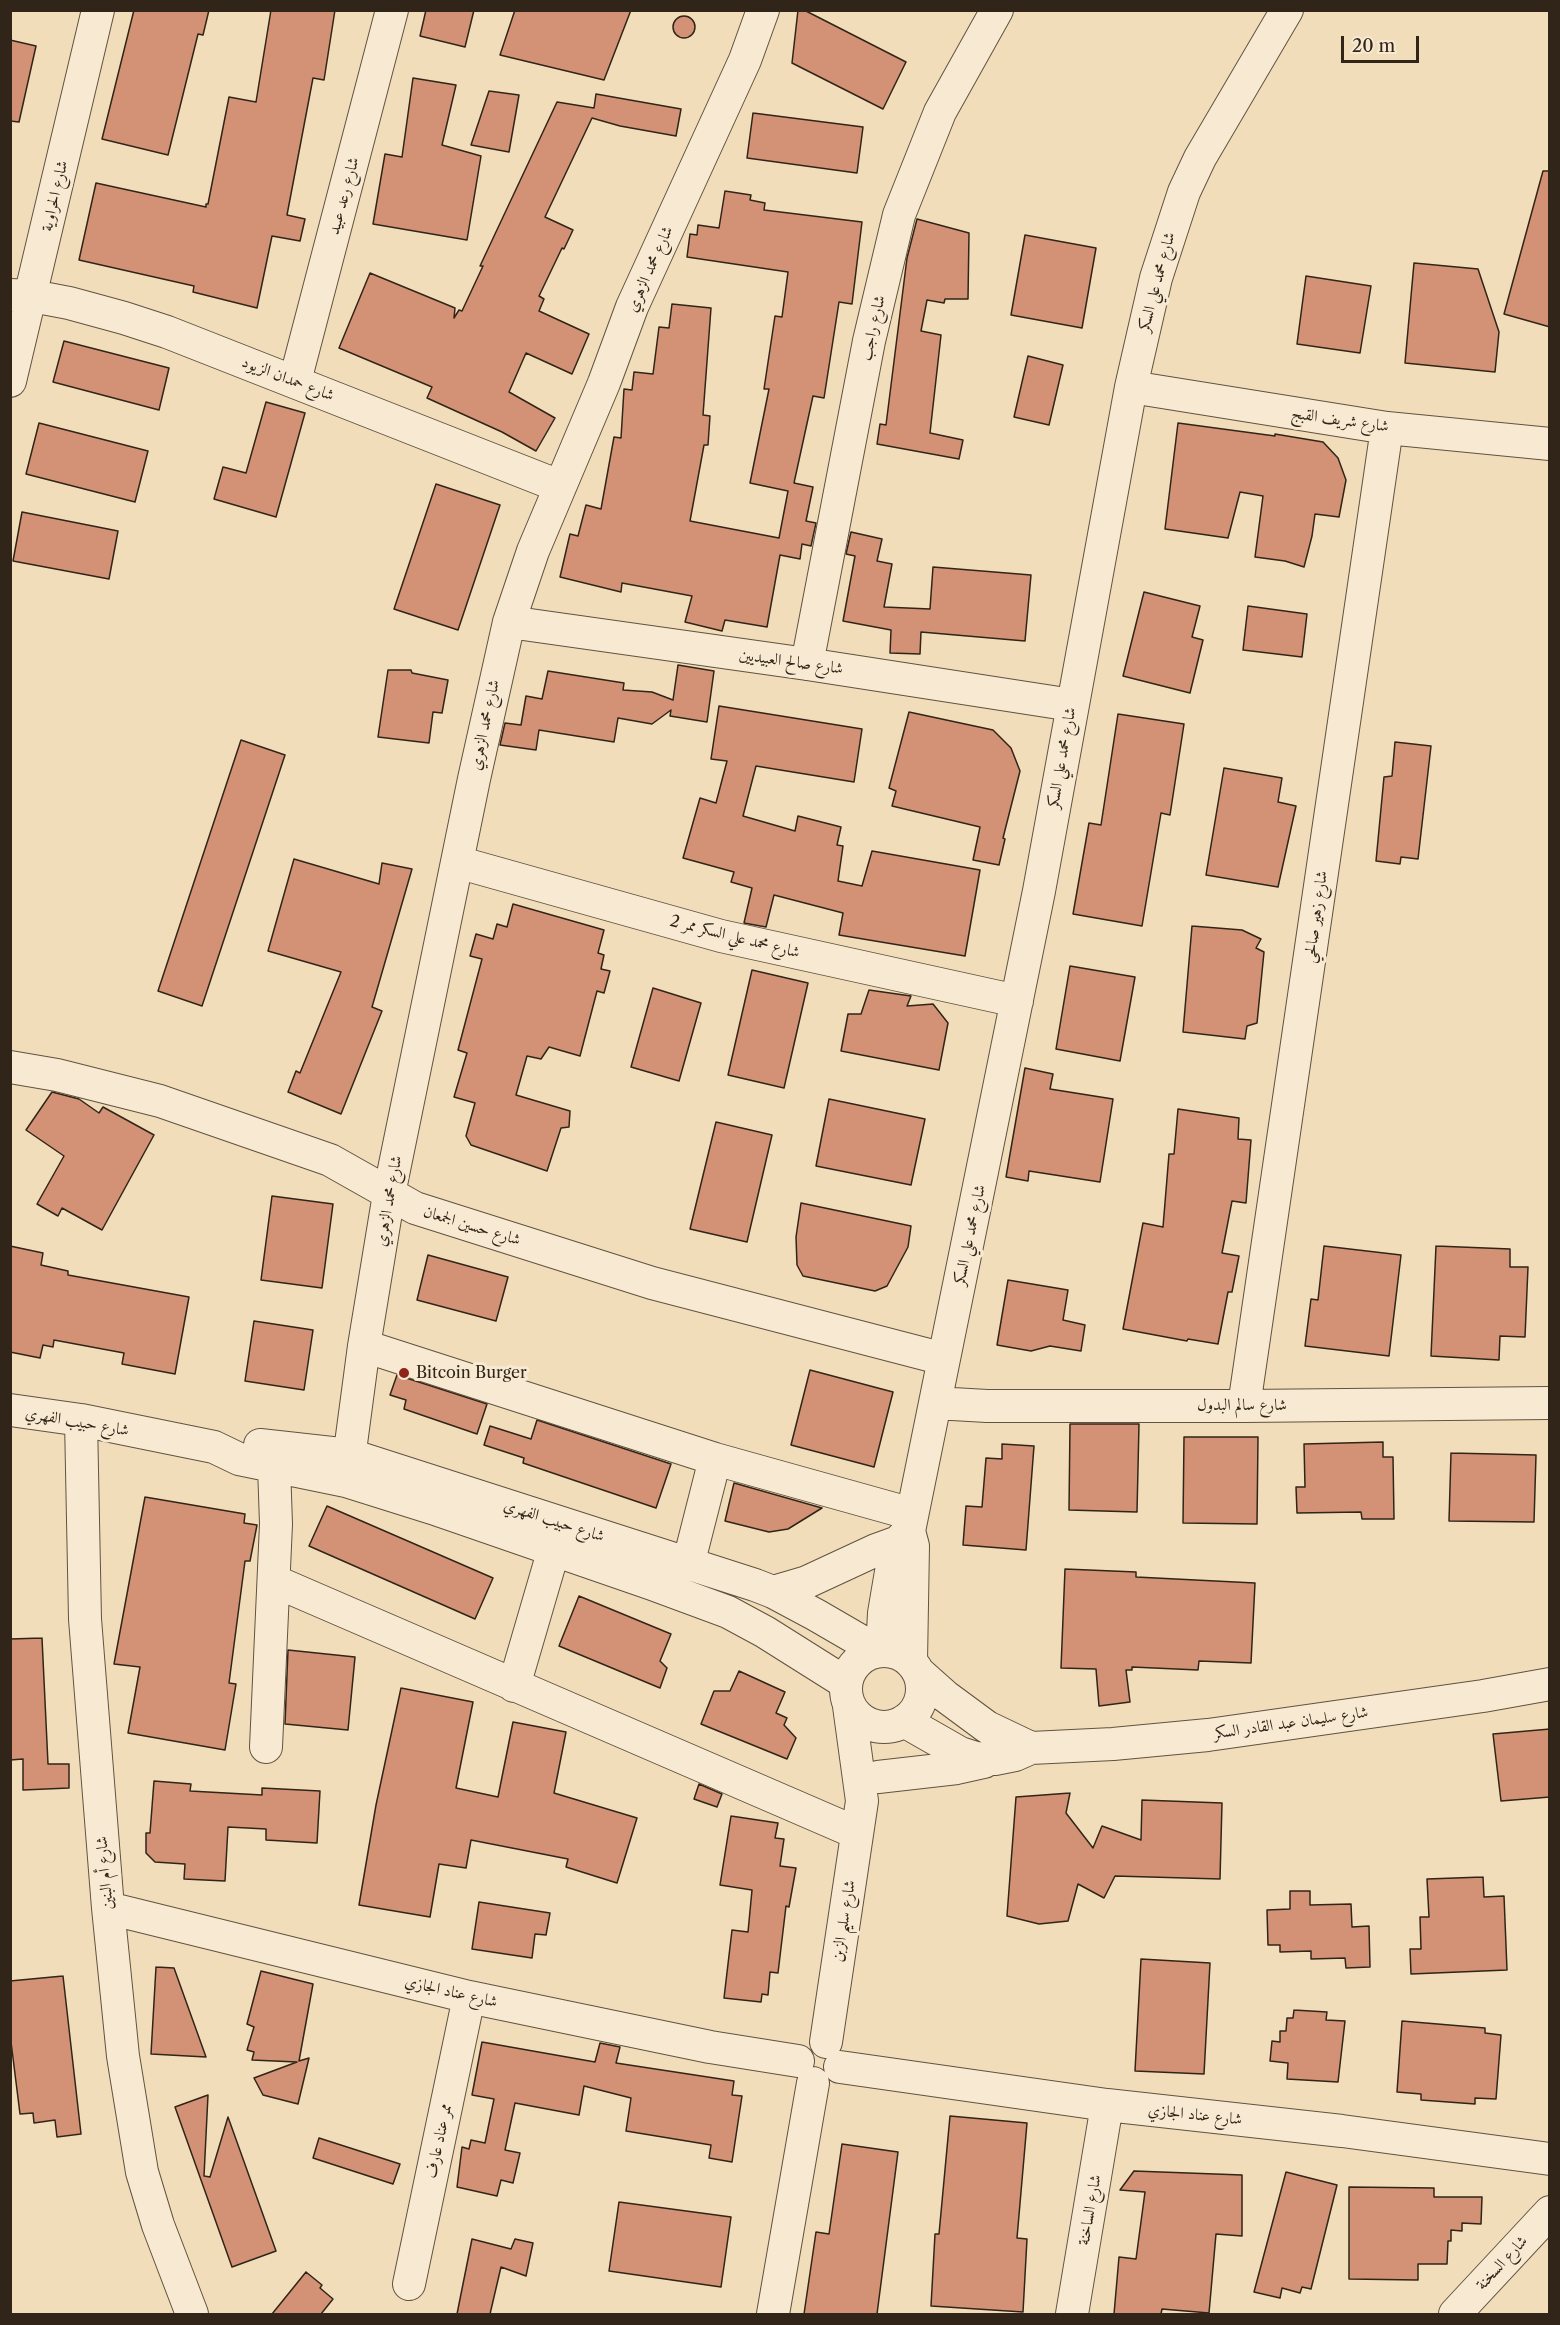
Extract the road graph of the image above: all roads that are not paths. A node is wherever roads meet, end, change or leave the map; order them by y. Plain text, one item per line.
1 (98, 10) edge
2 (392, 10) edge
3 (763, 10) edge
4 (997, 10) edge
5 (1287, 10) edge
6 (21, 296) edge
7 (10, 381) edge
8 (296, 381) junction
9 (1131, 387) junction
10 (1387, 428) junction
11 (1550, 444) edge
12 (559, 486) junction
13 (510, 622) junction
14 (807, 664) junction
15 (1072, 705) junction
16 (457, 862) junction
17 (1017, 1001) junction
18 (10, 1067) edge
19 (389, 1194) junction
20 (364, 1346) junction
21 (944, 1359) junction
22 (935, 1403) junction
23 (1550, 1403) edge
24 (1244, 1406) junction
25 (10, 1410) edge
26 (81, 1420) junction
27 (214, 1447) junction
28 (715, 1459) junction
29 (274, 1466) junction
30 (348, 1468) junction
31 (906, 1529) junction
32 (554, 1549) junction
33 (688, 1565) junction
34 (274, 1581) junction
35 (773, 1592) junction
36 (880, 1651) junction
37 (914, 1667) junction
38 (1550, 1683) edge
39 (514, 1686) junction
40 (848, 1694) junction
41 (902, 1723) junction
42 (266, 1747) dead end
43 (1030, 1748) junction
44 (996, 1759) junction
45 (870, 1789) junction
46 (857, 1833) junction
47 (108, 1908) junction
48 (469, 1997) junction
49 (833, 2055) junction
50 (806, 2072) junction
51 (1107, 2105) junction
52 (1550, 2159) edge
53 (1550, 2212) edge
54 (409, 2284) dead end
55 (192, 2314) edge
56 (773, 2314) edge
57 (1072, 2314) edge
58 (1455, 2314) edge

1 - 6 street, شارع الحراوية
2 - 8 street, شارع رعد عبيد
3 - 12 street, شارع محمد الزهري
4 - 14 street, شارع راجب
5 - 9 street, شارع محمد علي السكر
6 - 7 street, شارع الحراوية
6 - 8 street, شارع حمدان الزيود
8 - 12 street, شارع حمدان الزيود
9 - 10 street, شارع شريف القبج
9 - 15 street, شارع محمد علي السكر
10 - 11 street, شارع شريف القبج
10 - 24 street, شارع زهير صالحي
12 - 13 street, شارع محمد الزهري
13 - 14 street, شارع صالح العبيديين
13 - 16 street, شارع محمد الزهري
14 - 15 street, شارع صالح العبيديين
15 - 17 street, شارع محمد علي السكر
16 - 17 street, شارع محمد علي السكر ممر 2
16 - 19 street, شارع محمد الزهري
17 - 21 street, شارع محمد علي السكر
18 - 19 street, شارع حسين الجمعان
19 - 20 street, شارع محمد الزهري
19 - 21 street, شارع حسين الجمعان
20 - 28 street
20 - 30 street, شارع محمد الزهري
21 - 22 street, شارع محمد علي السكر
22 - 24 street, شارع سالم البدول
22 - 31 street, شارع محمد علي السكر
23 - 24 street, شارع سالم البدول
25 - 26 street, شارع حبيب الفهري
26 - 27 street, شارع حبيب الفهري
26 - 47 street, شارع أم البنين
27 - 29 street, شارع حبيب الفهري
27 - 30 street, شارع حبيب الفهري
28 - 31 street
28 - 33 street
29 - 30 street, شارع حبيب الفهري
29 - 34 street
30 - 32 street, شارع حبيب الفهري
30 - 33 street, شارع حبيب الفهري
31 - 35 street
31 - 36 street, شارع محمد علي السكر
31 - 37 street, شارع محمد علي السكر
32 - 39 street
32 - 40 street, شارع حبيب الفهري
33 - 35 street, شارع حبيب الفهري
34 - 39 street
34 - 42 street
35 - 36 street, شارع حبيب الفهري
36 - 37 street
36 - 40 street
37 - 41 street
37 - 43 street, شارع سليمان عبد القادر السكر
38 - 43 street, شارع سليمان عبد القادر السكر
39 - 46 street
40 - 41 street
40 - 45 street, شارع سليم الزبن
41 - 44 street, شارع سليمان عبد القادر السكر
41 - 45 street, شارع سليم الزبن
43 - 44 street, شارع سليمان عبد القادر السكر
44 - 45 street
45 - 46 street, شارع سليم الزبن
46 - 49 street, شارع سليم الزبن
47 - 48 street, شارع عناد الجازي
47 - 55 street, شارع أم البنين
48 - 50 street, شارع عناد الجازي
48 - 54 street, ممر عناد عارف
49 - 50 street
49 - 51 street, شارع عناد الجازي
50 - 56 street
51 - 52 street, شارع عناد الجازي
51 - 57 street, شارع الساخنة
53 - 58 street, شارع السخنة

